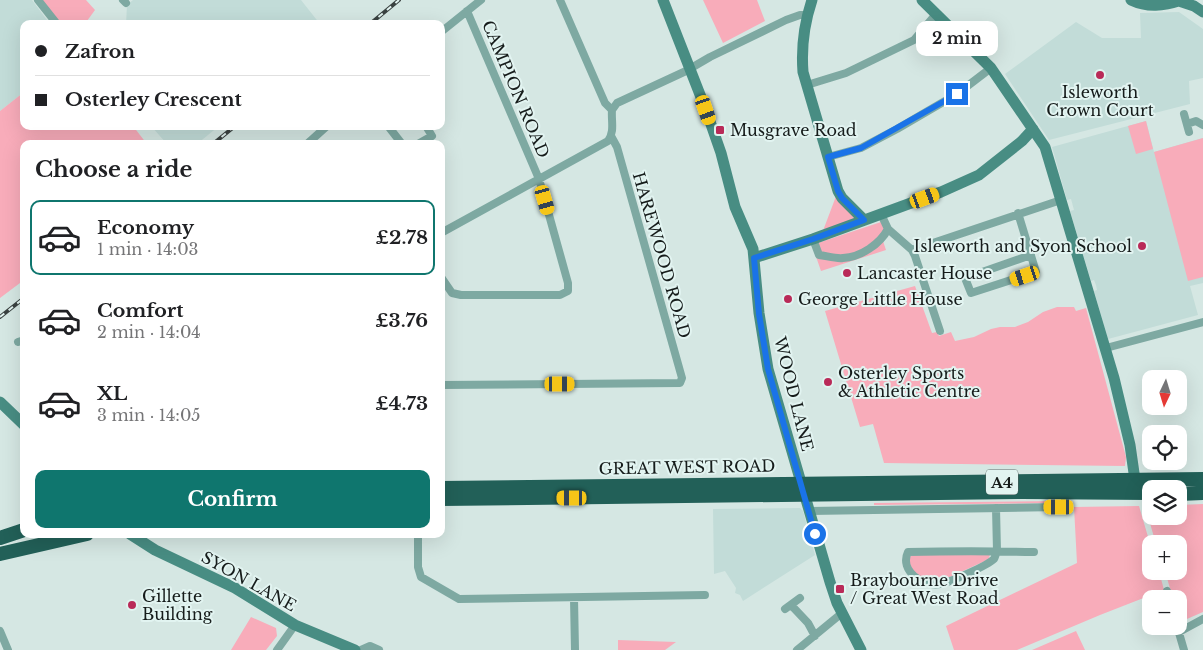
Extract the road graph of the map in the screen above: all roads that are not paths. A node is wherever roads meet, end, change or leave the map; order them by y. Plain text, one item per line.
1 (38, 0) edge
2 (481, 0) edge
3 (560, 0) edge
4 (663, 0) edge
5 (812, 0) edge
6 (922, 0) edge
7 (1130, 0) edge
8 (1180, 0) edge
9 (467, 11) junction
10 (1203, 12) edge
11 (936, 14) junction
12 (807, 16) junction
13 (54, 20) edge
14 (445, 29) edge
15 (991, 68) junction
16 (690, 69) junction
17 (807, 85) junction
18 (612, 110) junction
19 (1184, 114) dead end
20 (1187, 124) junction
21 (1203, 125) edge
22 (1033, 129) junction
23 (323, 130) edge
24 (391, 130) edge
25 (428, 130) edge
26 (1189, 132) dead end
27 (612, 136) junction
28 (311, 140) edge
29 (399, 140) edge
30 (425, 140) edge
31 (828, 157) junction
32 (539, 178) junction
33 (1061, 200) junction
34 (1018, 213) junction
35 (881, 214) junction
36 (864, 220) junction
37 (888, 229) junction
38 (445, 232) edge
39 (813, 239) junction
40 (912, 250) junction
41 (1031, 255) junction
42 (754, 258) junction
43 (445, 283) edge
44 (1203, 322) edge
45 (940, 331) dead end
46 (1106, 348) junction
47 (445, 385) edge
48 (0, 402) edge
49 (20, 421) edge
50 (1203, 479) edge
51 (1135, 480) junction
52 (445, 488) edge
53 (803, 489) junction
54 (1065, 492) junction
55 (1142, 493) edge
56 (1203, 493) edge
57 (1187, 494) edge
58 (445, 498) edge
59 (996, 508) junction
60 (810, 511) junction
61 (20, 531) edge
62 (0, 538) edge
63 (70, 538) edge
64 (136, 538) edge
65 (418, 538) edge
66 (997, 551) junction
67 (1034, 552) dead end
68 (0, 554) edge
69 (705, 595) dead end
70 (574, 598) junction
71 (800, 598) dead end
72 (842, 613) junction
73 (1203, 619) edge
74 (294, 625) junction
75 (1187, 625) edge
76 (0, 631) edge
77 (1180, 635) edge
78 (815, 636) junction
79 (8, 650) edge
80 (277, 650) edge
81 (355, 650) edge
82 (361, 650) edge
83 (379, 650) edge
84 (575, 650) edge
85 (798, 650) edge
86 (861, 650) edge
87 (1184, 650) edge

1 - 13 street
2 - 9 street
3 - 18 street
4 - 16 street, WOOD LANE
5 - 12 street
6 - 11 street
7 - 8 street
8 - 10 street
9 - 14 street
9 - 32 street, CAMPION ROAD
11 - 15 street
11 - 17 street
12 - 16 street
12 - 17 street
15 - 22 street
15 - 31 street
16 - 18 street
16 - 42 street, WOOD LANE
17 - 31 street
18 - 27 street
19 - 20 street
20 - 21 street
20 - 26 street
22 - 33 street
22 - 35 street
23 - 28 street
24 - 29 street
25 - 30 street
27 - 32 street
27 - 47 street, HAREWOOD ROAD
31 - 36 street
32 - 38 street
32 - 43 street, CAMPION ROAD
33 - 34 street
33 - 46 street
34 - 40 street
34 - 41 street
35 - 36 street
35 - 37 street
36 - 39 street
37 - 39 street
37 - 40 street
39 - 42 street
40 - 45 street
41 - 41 street
42 - 53 street, WOOD LANE
44 - 46 street
46 - 51 street
48 - 49 street
50 - 51 highway, GREAT WEST ROAD / A4
51 - 53 highway, GREAT WEST ROAD / A4
52 - 53 highway, GREAT WEST ROAD / A4
53 - 54 highway, GREAT WEST ROAD / A4
53 - 58 highway, GREAT WEST ROAD / A4
53 - 60 street, WOOD LANE
54 - 55 highway, GREAT WEST ROAD / A4
54 - 59 street
56 - 57 highway
59 - 60 street
59 - 66 street
60 - 72 street, WOOD LANE
61 - 62 highway
63 - 68 highway
64 - 74 street, SYON LANE
65 - 70 street
66 - 66 street
66 - 67 street
69 - 70 street
70 - 84 street
71 - 78 street
72 - 78 street
72 - 86 street, WOOD LANE
73 - 75 street
74 - 80 street
74 - 81 street, SYON LANE
76 - 79 street
77 - 87 street
78 - 85 street
82 - 83 street

